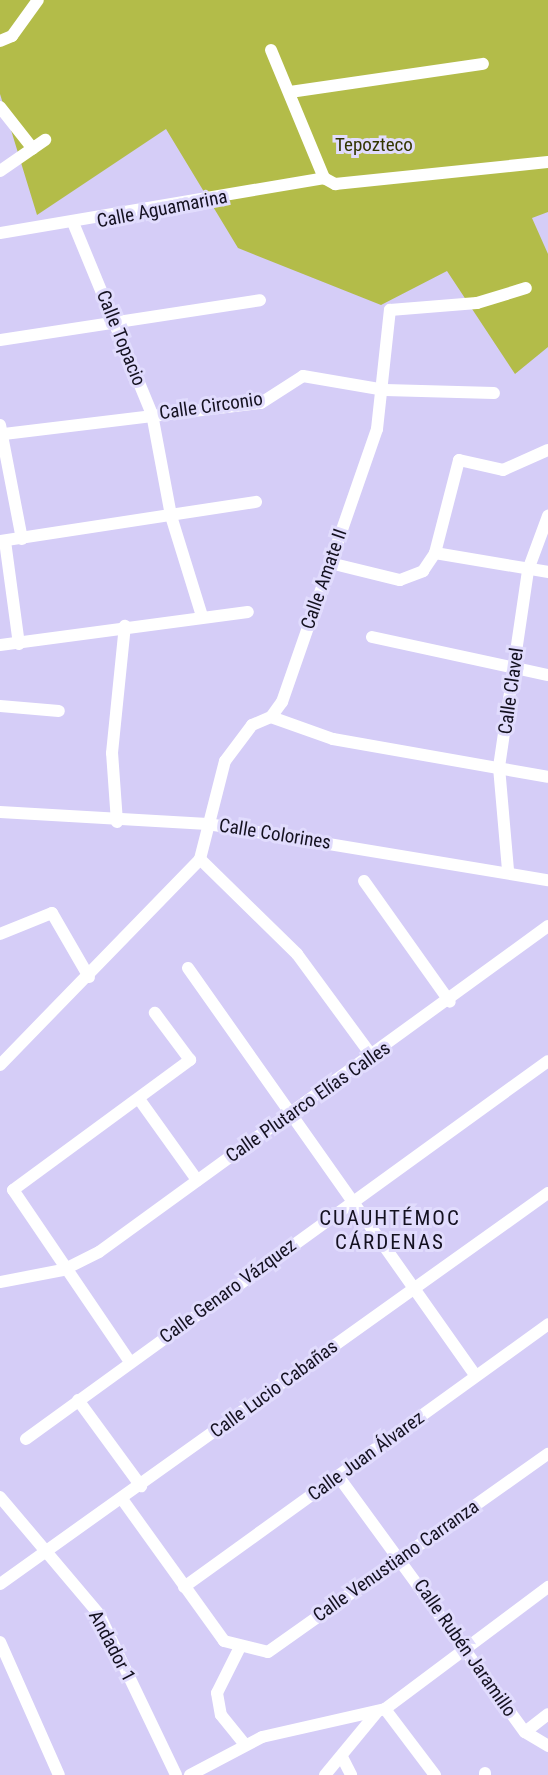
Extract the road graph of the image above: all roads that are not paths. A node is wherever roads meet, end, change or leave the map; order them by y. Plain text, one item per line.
1 (37, 0) edge
2 (0, 41) edge
3 (271, 50) dead end
4 (483, 64) dead end
5 (290, 92) junction
6 (0, 107) edge
7 (45, 140) dead end
8 (33, 149) junction
9 (548, 162) edge
10 (0, 171) edge
11 (324, 178) junction
12 (74, 225) junction
13 (0, 233) edge
14 (526, 288) dead end
15 (260, 300) dead end
16 (114, 320) junction
17 (0, 340) edge
18 (385, 390) junction
19 (494, 393) dead end
20 (152, 414) junction
21 (2, 429) edge
22 (548, 450) edge
23 (256, 502) dead end
24 (172, 516) junction
25 (548, 516) edge
26 (22, 539) junction
27 (3, 541) edge
28 (435, 552) junction
29 (330, 563) junction
30 (528, 570) junction
31 (548, 572) edge
32 (248, 612) dead end
33 (202, 616) junction
34 (125, 626) junction
35 (372, 637) dead end
36 (19, 644) junction
37 (0, 645) edge
38 (516, 668) junction
39 (548, 675) edge
40 (0, 706) edge
41 (59, 711) dead end
42 (271, 718) junction
43 (499, 767) junction
44 (548, 777) edge
45 (0, 813) edge
46 (117, 822) junction
47 (208, 824) junction
48 (200, 859) junction
49 (508, 870) junction
50 (548, 880) edge
51 (364, 881) dead end
52 (548, 926) edge
53 (0, 934) edge
54 (188, 968) dead end
55 (89, 977) junction
56 (450, 1002) junction
57 (155, 1013) dead end
58 (372, 1056) junction
59 (548, 1061) edge
60 (0, 1065) edge
61 (139, 1099) junction
62 (293, 1114) junction
63 (197, 1180) junction
64 (548, 1193) edge
65 (354, 1201) junction
66 (63, 1270) junction
67 (0, 1282) edge
68 (414, 1288) junction
69 (548, 1324) edge
70 (130, 1362) junction
71 (476, 1376) junction
72 (78, 1400) junction
73 (26, 1439) dead end
74 (548, 1454) edge
75 (338, 1476) junction
76 (141, 1486) junction
77 (0, 1497) edge
78 (122, 1499) junction
79 (44, 1552) junction
80 (401, 1558) junction
81 (0, 1584) edge
82 (184, 1587) junction
83 (548, 1587) edge
84 (0, 1642) edge
85 (462, 1648) junction
86 (239, 1649) junction
87 (381, 1710) junction
88 (548, 1714) edge
89 (525, 1732) junction
90 (245, 1745) junction
91 (548, 1746) edge
92 (342, 1757) junction
93 (59, 1775) edge
94 (176, 1775) edge
95 (190, 1775) edge
96 (325, 1775) edge
97 (351, 1775) edge
98 (435, 1775) edge

1 - 2 street
3 - 5 street
4 - 5 street
5 - 11 street
6 - 8 street
7 - 8 street
8 - 10 street
9 - 11 street, Calle Aguamarina
11 - 12 street, Calle Aguamarina
12 - 13 street, Calle Aguamarina
12 - 16 street, Calle Topacio
14 - 18 street, Calle Amate II
15 - 16 street
16 - 17 street
16 - 20 street, Calle Topacio
18 - 19 street, Calle Circonio
18 - 20 street, Calle Circonio
18 - 29 street, Calle Amate II
20 - 21 street, Calle Circonio
20 - 24 street, Calle Topacio
21 - 26 street
22 - 28 street
23 - 24 street
24 - 26 street
24 - 33 street, Calle Topacio
25 - 30 street, Calle Clavel
26 - 27 street
27 - 36 street
28 - 29 street
28 - 30 street
29 - 42 street, Calle Amate II
30 - 31 street
30 - 38 street, Calle Clavel
32 - 33 street
33 - 34 street
34 - 36 street
34 - 46 street
35 - 38 street
36 - 37 street
38 - 39 street
38 - 43 street, Calle Clavel
40 - 41 street
42 - 43 street
42 - 47 street
43 - 44 street
43 - 49 street, Calle Clavel
45 - 46 street, Calle Colorines
46 - 47 street, Calle Colorines
47 - 48 street
47 - 49 street, Calle Colorines
48 - 55 street
48 - 58 street
49 - 50 street, Calle Colorines
51 - 56 street
52 - 56 street, Calle Plutarco Elías Calles
53 - 55 street
54 - 62 street
55 - 60 street
56 - 58 street, Calle Plutarco Elías Calles
57 - 61 street
58 - 62 street, Calle Plutarco Elías Calles
59 - 65 street, Calle Genaro Vázquez
61 - 63 street
61 - 66 street
62 - 63 street, Calle Plutarco Elías Calles
62 - 65 street
63 - 66 street, Calle Plutarco Elías Calles
64 - 68 street, Calle Lucio Cabañas
65 - 68 street
65 - 70 street, Calle Genaro Vázquez
66 - 67 street, Calle Plutarco Elías Calles
66 - 70 street
68 - 71 street
68 - 76 street, Calle Lucio Cabañas
69 - 71 street, Calle Juan Álvarez
70 - 72 street, Calle Genaro Vázquez
71 - 75 street, Calle Juan Álvarez
72 - 73 street, Calle Genaro Vázquez
72 - 76 street
74 - 80 street, Calle Venustiano Carranza
75 - 80 street, Calle Rubén Jaramillo
75 - 82 street, Calle Juan Álvarez
76 - 78 street, Calle Lucio Cabañas
77 - 79 street, Andador 1
78 - 79 street, Calle Lucio Cabañas
78 - 82 street
79 - 81 street, Calle Lucio Cabañas
79 - 94 street, Andador 1
80 - 85 street, Calle Rubén Jaramillo
80 - 86 street, Calle Venustiano Carranza
82 - 86 street
83 - 85 street
84 - 93 street
85 - 87 street
85 - 89 street, Calle Rubén Jaramillo
86 - 90 street
87 - 90 street
87 - 92 street
87 - 98 street
88 - 89 street
89 - 91 street, Calle Rubén Jaramillo
90 - 95 street
92 - 96 street
92 - 97 street

